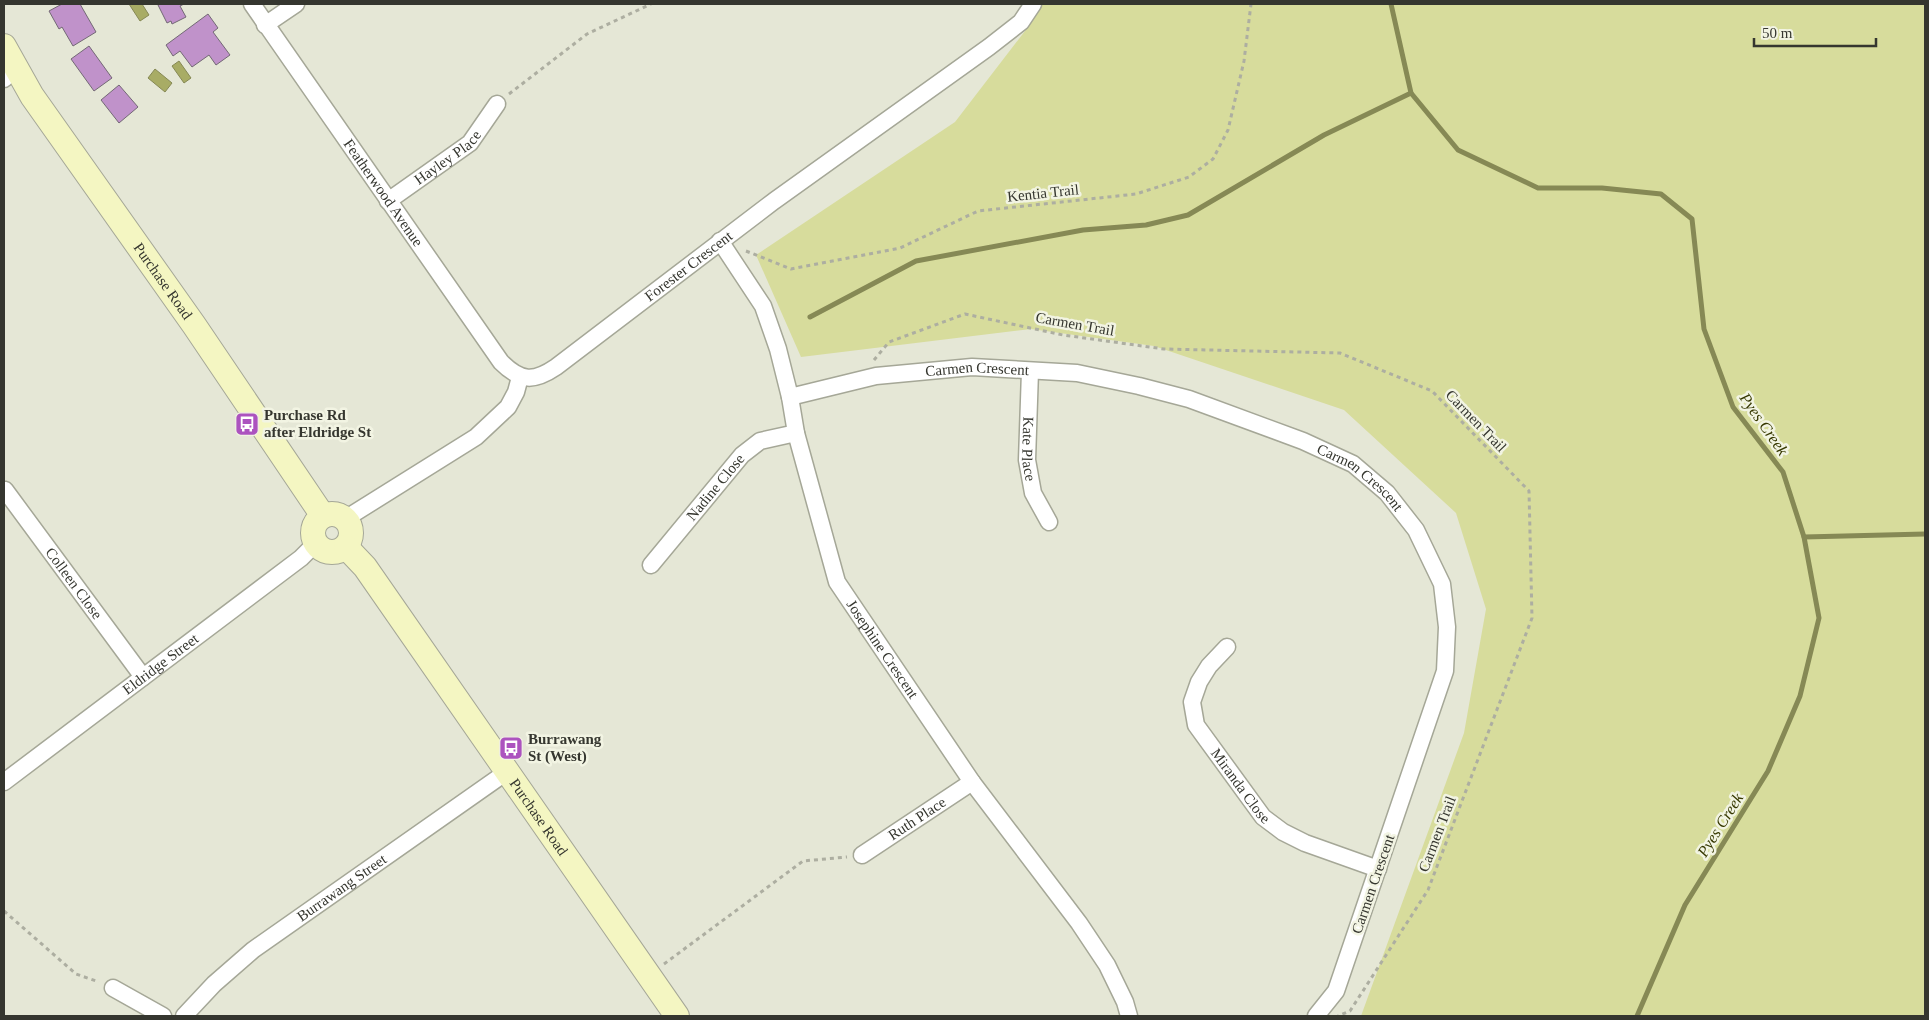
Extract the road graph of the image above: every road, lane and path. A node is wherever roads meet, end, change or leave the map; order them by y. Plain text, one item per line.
1 (252, 4) edge
2 (296, 4) edge
3 (651, 4) edge
4 (1033, 4) edge
5 (1251, 4) edge
6 (265, 25) junction
7 (4, 46) edge
8 (9, 74) edge
9 (497, 104) joint
10 (388, 200) junction
11 (720, 242) junction
12 (1030, 370) junction
13 (520, 377) junction
14 (856, 381) junction
15 (790, 397) junction
16 (796, 433) junction
17 (5, 490) edge
18 (334, 517) junction
19 (1049, 522) dead end
20 (316, 543) junction
21 (346, 547) junction
22 (651, 565) dead end
23 (1227, 647) dead end
24 (143, 677) junction
25 (508, 771) junction
26 (4, 782) edge
27 (972, 782) junction
28 (862, 856) joint
29 (1378, 869) junction
30 (4, 911) edge
31 (648, 975) junction
32 (113, 988) joint
33 (163, 1016) edge
34 (184, 1016) edge
35 (677, 1016) edge
36 (1130, 1016) edge
37 (1316, 1016) edge
38 (1338, 1016) edge

1 - 6 street, Featherwood Avenue
2 - 6 street
3 - 9 path
4 - 11 street, Forester Crescent
5 - 11 path, Kentia Trail
6 - 10 street, Featherwood Avenue
7 - 8 main road, Purchase Road
8 - 18 main road, Purchase Road
9 - 10 street, Hayley Place
10 - 13 street, Featherwood Avenue
11 - 13 street, Forester Crescent
11 - 15 street, Josephine Crescent
12 - 14 street, Carmen Crescent
12 - 19 street, Kate Place
12 - 29 street, Carmen Crescent
13 - 18 street
14 - 15 street, Carmen Crescent
14 - 38 path, Carmen Trail
15 - 16 street, Josephine Crescent
16 - 22 street, Nadine Close
16 - 27 street, Josephine Crescent
17 - 24 street, Colleen Close
18 - 20 main road
18 - 21 main road
20 - 21 main road
20 - 24 street, Eldridge Street
21 - 25 main road, Purchase Road
23 - 29 street, Miranda Close
24 - 26 street, Eldridge Street
25 - 31 main road, Purchase Road
25 - 34 street, Burrawang Street
27 - 28 street, Ruth Place
27 - 36 street, Josephine Crescent
28 - 31 path
29 - 37 street, Carmen Crescent
30 - 32 path
31 - 35 main road, Purchase Road
32 - 33 street

